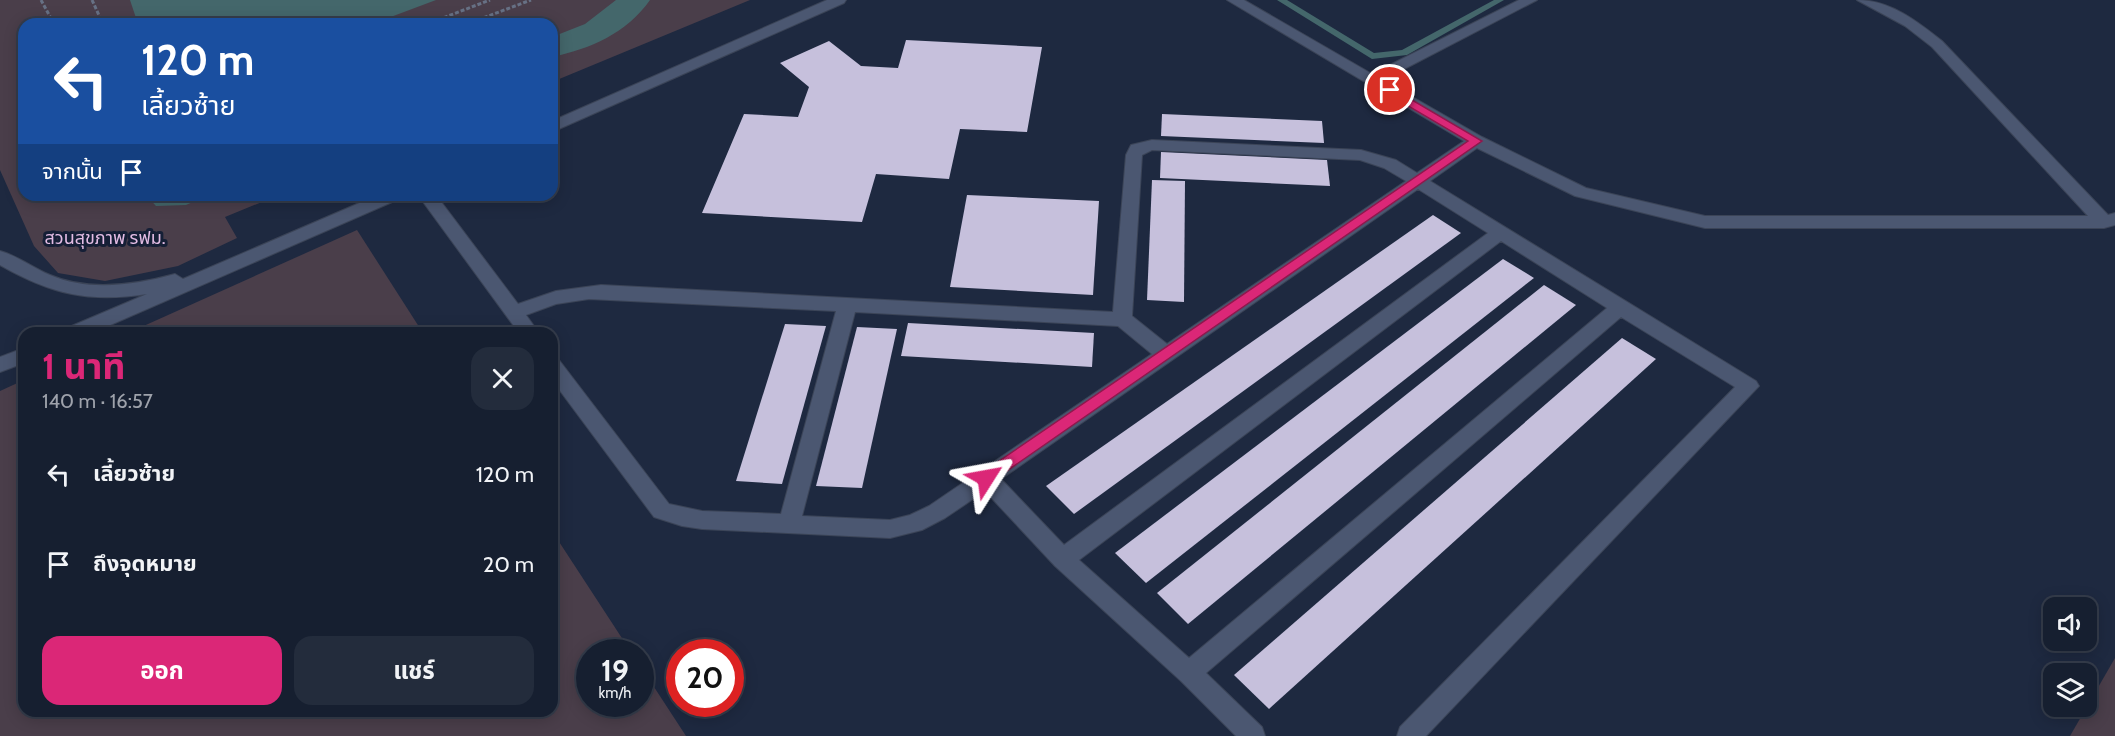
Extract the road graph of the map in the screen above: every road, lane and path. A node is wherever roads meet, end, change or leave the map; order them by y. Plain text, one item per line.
1 (41, 0) edge
2 (92, 0) edge
3 (490, 0) edge
4 (531, 0) edge
5 (839, 0) edge
6 (1234, 0) edge
7 (1530, 0) edge
8 (1864, 0) edge
9 (51, 18) edge
10 (100, 18) edge
11 (443, 18) edge
12 (482, 18) edge
13 (1372, 80) junction
14 (558, 124) edge
15 (1476, 141) junction
16 (1418, 180) junction
17 (379, 201) edge
18 (430, 201) edge
19 (2110, 220) edge
20 (1502, 232) junction
21 (0, 257) edge
22 (233, 264) junction
23 (847, 304) junction
24 (1620, 306) junction
25 (514, 313) junction
26 (1122, 319) junction
27 (88, 327) edge
28 (524, 327) edge
29 (1166, 354) junction
30 (18, 358) edge
31 (0, 365) edge
32 (558, 373) edge
33 (986, 478) junction
34 (789, 524) junction
35 (1064, 559) junction
36 (1189, 673) junction
37 (1253, 736) edge
38 (1409, 736) edge

1 - 9 path
2 - 10 path
3 - 11 path
4 - 12 path
5 - 14 lane
6 - 13 lane
7 - 13 lane
8 - 19 lane
13 - 15 lane
15 - 16 lane
15 - 19 lane
16 - 20 lane
16 - 26 lane
16 - 29 lane
17 - 22 lane
18 - 25 lane
20 - 24 lane
20 - 35 lane
21 - 22 lane
22 - 27 lane
23 - 25 lane
23 - 26 lane
23 - 34 lane
24 - 36 lane
24 - 38 lane
25 - 28 lane
26 - 29 lane
29 - 33 lane
30 - 31 lane
32 - 34 lane
33 - 34 lane
33 - 35 lane
35 - 36 lane
36 - 37 lane

